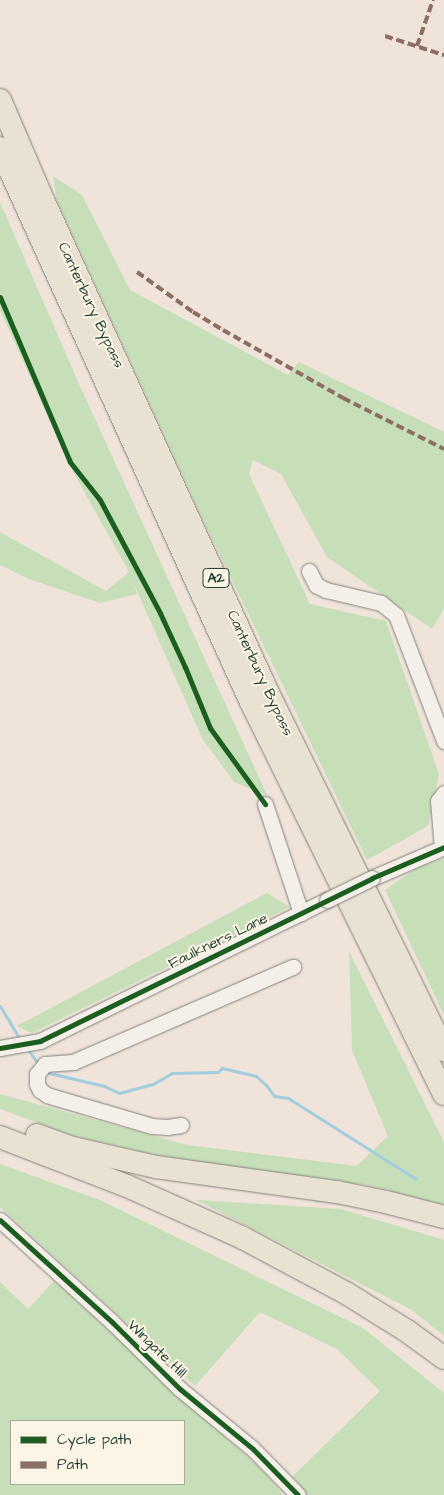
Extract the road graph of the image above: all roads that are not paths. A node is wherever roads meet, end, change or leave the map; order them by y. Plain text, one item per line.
1 (0, 100) edge
2 (0, 148) edge
3 (309, 571) dead end
4 (444, 741) edge
5 (444, 793) edge
6 (265, 804) dead end
7 (443, 847) edge
8 (301, 913) junction
9 (293, 967) dead end
10 (36, 1042) junction
11 (0, 1048) edge
12 (444, 1050) edge
13 (43, 1066) junction
14 (444, 1094) edge
15 (0, 1122) edge
16 (181, 1125) dead end
17 (0, 1137) edge
18 (444, 1217) edge
19 (0, 1220) edge
20 (444, 1358) edge
21 (298, 1495) edge

1 - 12 highway, Canterbury Bypass / A2
2 - 14 highway, Canterbury Bypass / A2
3 - 4 street
5 - 7 street
6 - 8 street
7 - 8 street, Faulkners Lane, bridge
8 - 10 street, Faulkners Lane
9 - 13 street
10 - 11 street, Faulkners Lane
10 - 13 street
13 - 16 street
15 - 18 highway
17 - 20 highway
19 - 21 street, Wingate Hill

